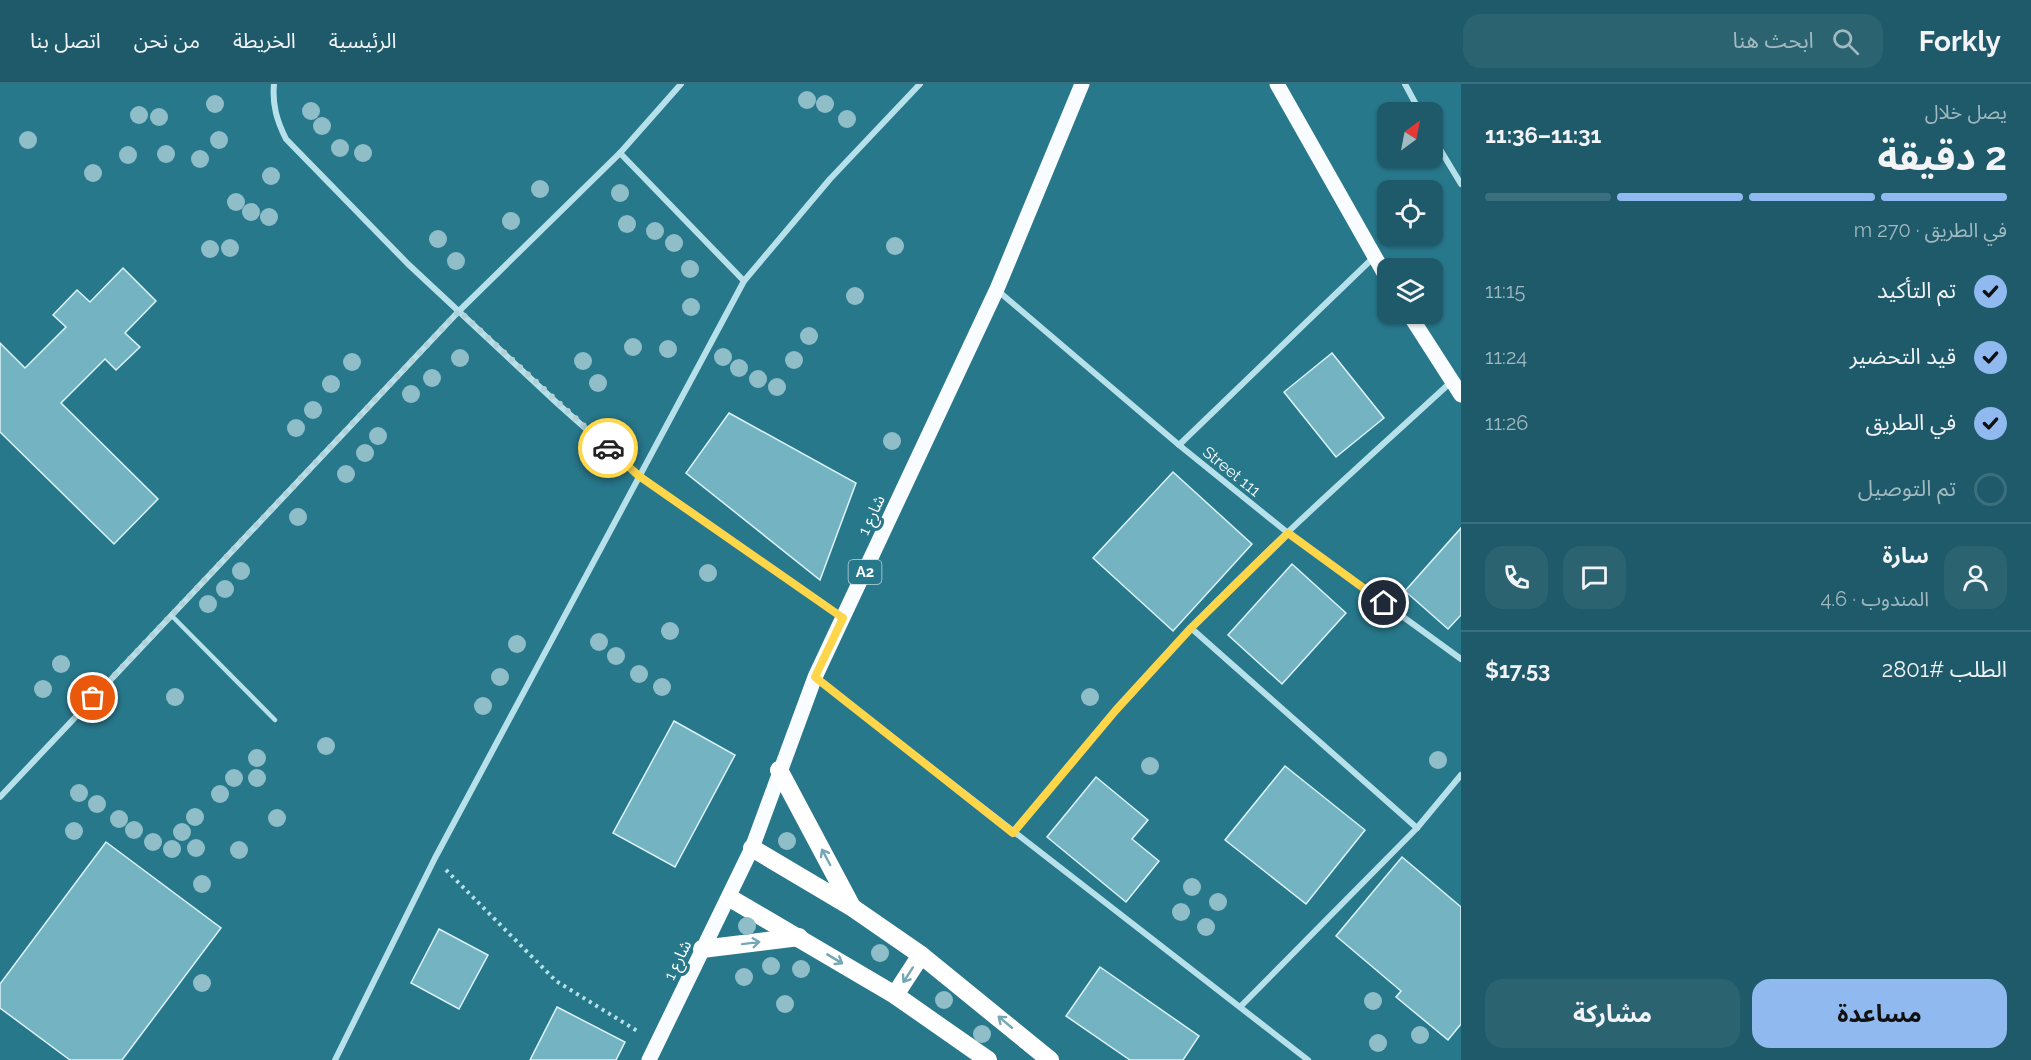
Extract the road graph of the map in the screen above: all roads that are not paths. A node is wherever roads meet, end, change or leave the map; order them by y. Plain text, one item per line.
1 (274, 84) edge
2 (681, 84) edge
3 (920, 84) edge
4 (1082, 84) edge
5 (1277, 84) edge
6 (1405, 84) edge
7 (1415, 102) edge
8 (620, 153) junction
9 (1443, 154) edge
10 (1461, 184) edge
11 (1373, 258) junction
12 (1377, 264) edge
13 (744, 281) junction
14 (997, 289) junction
15 (459, 311) junction
16 (1415, 324) edge
17 (1452, 381) junction
18 (1461, 395) edge
19 (1179, 445) junction
20 (639, 476) junction
21 (1288, 533) junction
22 (171, 615) junction
23 (843, 618) junction
24 (1191, 628) junction
25 (1461, 659) edge
26 (815, 677) junction
27 (275, 720) dead end
28 (779, 770) junction
29 (1461, 776) edge
30 (0, 797) edge
31 (1417, 828) junction
32 (1013, 833) junction
33 (752, 848) junction
34 (730, 898) junction
35 (853, 908) junction
36 (799, 937) junction
37 (702, 949) junction
38 (921, 955) junction
39 (895, 995) junction
40 (1241, 1006) junction
41 (335, 1060) edge
42 (649, 1060) edge
43 (988, 1060) edge
44 (1050, 1060) edge
45 (1308, 1060) edge

1 - 15 street
2 - 8 street
3 - 13 street
4 - 14 main road, شارع 1 / A2
5 - 11 main road
6 - 7 street
8 - 13 street
8 - 15 street
9 - 10 street
11 - 12 main road
11 - 19 street
13 - 20 street
14 - 19 street, Street 111
14 - 23 main road, شارع 1 / A2
15 - 20 street
15 - 22 street
16 - 17 main road
17 - 18 main road
17 - 21 street
19 - 21 street, Street 111
20 - 23 street
20 - 41 street
21 - 24 street
21 - 25 street, Street 111
22 - 27 lane
22 - 30 street
23 - 26 main road, شارع 1 / A2
24 - 31 street
24 - 32 street
26 - 28 main road, شارع 1 / A2
26 - 32 street
28 - 33 main road, شارع 1 / A2
35 -> 28 highway
29 - 31 street
31 - 40 street
32 - 40 street
33 - 34 main road, شارع 1 / A2
33 - 35 highway
34 - 36 highway
34 - 37 main road, شارع 1 / A2
35 - 38 highway
37 -> 36 highway
36 -> 39 highway
37 - 42 main road, شارع 1 / A2
38 -> 39 highway
44 -> 38 highway
39 - 43 highway
40 - 45 street

